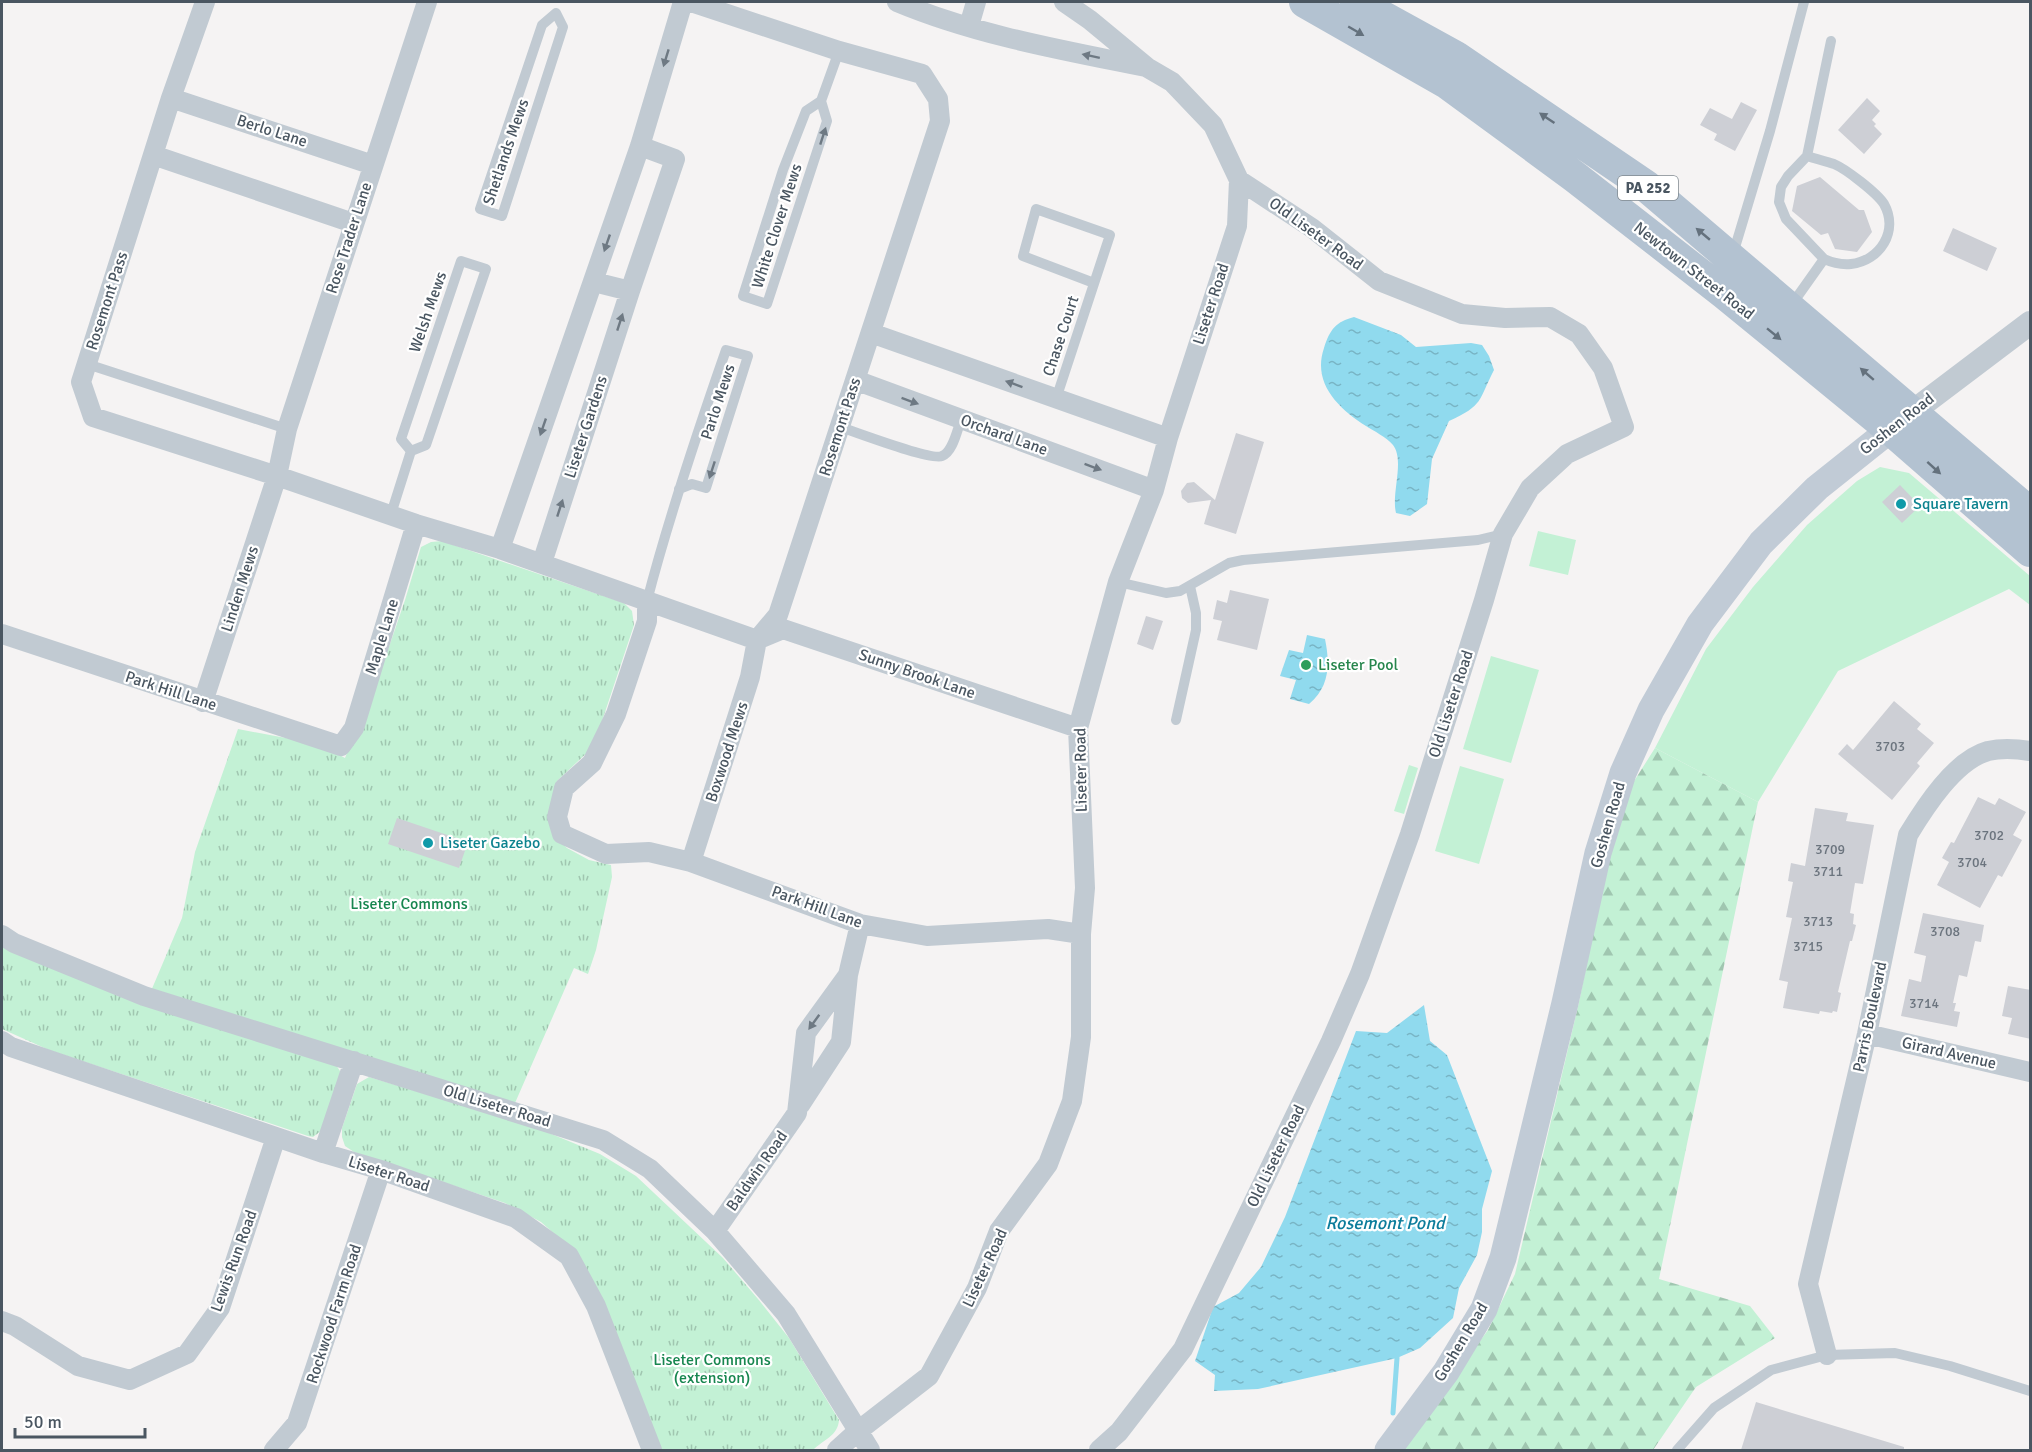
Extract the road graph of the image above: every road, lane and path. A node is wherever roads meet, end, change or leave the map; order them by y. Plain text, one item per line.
1 (205, 2) edge
2 (427, 2) edge
3 (560, 2) edge
4 (683, 2) edge
5 (691, 2) edge
6 (897, 2) edge
7 (976, 2) edge
8 (1064, 2) edge
9 (1305, 2) edge
10 (1804, 2) edge
11 (1362, 3) edge
12 (556, 13) junction
13 (969, 26) junction
14 (1831, 41) dead end
15 (839, 51) junction
16 (1148, 68) junction
17 (171, 98) junction
18 (821, 101) junction
19 (1584, 142) junction
20 (640, 146) junction
21 (153, 155) junction
22 (1807, 156) junction
23 (373, 165) junction
24 (1569, 172) junction
25 (1239, 180) junction
26 (353, 223) junction
27 (1732, 258) junction
28 (1824, 260) junction
29 (594, 282) junction
30 (1094, 283) junction
31 (630, 291) junction
32 (1790, 308) junction
33 (2031, 323) edge
34 (871, 333) junction
35 (87, 364) junction
36 (855, 380) junction
37 (1056, 399) junction
38 (961, 420) junction
39 (1901, 421) junction
40 (840, 427) junction
41 (287, 429) junction
42 (1168, 438) junction
43 (411, 451) junction
44 (277, 476) junction
45 (679, 489) junction
46 (1154, 490) junction
47 (2031, 513) edge
48 (391, 514) junction
49 (416, 524) junction
50 (1503, 534) junction
51 (500, 549) junction
52 (2031, 551) edge
53 (542, 563) junction
54 (1118, 582) junction
55 (1190, 586) junction
56 (647, 601) junction
57 (2, 634) edge
58 (757, 640) junction
59 (203, 702) junction
60 (1176, 720) dead end
61 (1078, 728) junction
62 (341, 746) joint
63 (2031, 751) edge
64 (692, 862) junction
65 (860, 924) junction
66 (1081, 934) junction
67 (2, 935) edge
68 (848, 975) junction
69 (1867, 1034) junction
70 (2, 1041) edge
71 (354, 1061) junction
72 (2031, 1072) edge
73 (797, 1111) junction
74 (276, 1137) junction
75 (323, 1153) junction
76 (381, 1170) junction
77 (715, 1231) junction
78 (2, 1321) edge
79 (1827, 1355) junction
80 (2031, 1391) edge
81 (858, 1431) junction
82 (274, 1450) edge
83 (652, 1450) edge
84 (837, 1450) edge
85 (870, 1450) edge
86 (1099, 1450) edge
87 (1388, 1450) edge
88 (1677, 1450) edge

1 - 17 street, Rosemont Pass
2 - 23 street, Rose Trader Lane
3 - 12 lane, Shetlands Mews
4 -> 20 street
5 - 15 street, Rosemont Pass
6 - 13 street, Liseter Road
7 - 13 street
8 - 16 street, Liseter Road
9 -> 24 main road, Newtown Street Road / PA 252
10 - 27 lane
19 -> 11 main road, Newtown Street Road / PA 252
12 - 12 lane, Shetlands Mews
16 -> 13 street, Liseter Road
14 - 22 lane
15 - 18 lane, White Clover Mews
15 - 34 street, Rosemont Pass
16 - 25 street, Liseter Road
17 - 21 street, Rosemont Pass
17 - 23 street, Berlo Lane
18 -> 18 lane, White Clover Mews
19 - 24 main road
27 -> 19 main road, Newtown Street Road / PA 252
20 -> 29 street
20 - 31 street, Liseter Gardens
21 - 26 street
21 - 35 street, Rosemont Pass
22 - 28 lane
22 - 28 lane
23 - 26 street, Rose Trader Lane
24 -> 39 main road, Newtown Street Road / PA 252
25 - 42 street, Liseter Road
25 - 50 street, Old Liseter Road
26 - 41 street, Rose Trader Lane
27 - 32 main road, Newtown Street Road / PA 252
28 - 32 lane
29 - 31 street
29 -> 51 street
30 - 30 lane, Chase Court
30 - 37 lane, Chase Court
53 -> 31 street, Liseter Gardens
39 -> 32 main road, Newtown Street Road / PA 252
33 - 39 street, Goshen Road
34 - 36 street, Rosemont Pass
37 -> 34 street
35 - 41 lane
35 - 44 street, Rosemont Pass
36 -> 38 street, Orchard Lane
36 - 40 street, Rosemont Pass
37 - 42 street
38 - 40 lane
38 -> 46 street, Orchard Lane
39 - 47 main road, Newtown Street Road / PA 252
39 -> 52 main road, Newtown Street Road / PA 252
39 - 87 main road, Goshen Road
40 - 58 street, Rosemont Pass
41 - 44 street, Rose Trader Lane
42 - 46 street, Liseter Road
43 - 43 lane, Welsh Mews
43 - 48 lane, Welsh Mews
44 - 48 street
44 - 59 street, Linden Mews
45 -> 45 lane, Parlo Mews
45 - 56 lane, Parlo Mews
46 - 54 street, Liseter Road
48 - 49 street
49 - 51 street
49 - 62 street, Maple Lane
50 - 55 lane
50 - 86 street, Old Liseter Road
51 - 53 street
53 - 56 street
54 - 55 lane
54 - 61 street, Liseter Road
55 - 60 lane
56 - 58 street
56 - 64 street, Park Hill Lane
57 - 59 street, Park Hill Lane
58 - 61 street, Sunny Brook Lane
58 - 64 street, Boxwood Mews
59 - 62 street, Park Hill Lane
61 - 66 street, Liseter Road
63 - 69 street, Parris Boulevard
64 - 65 street, Park Hill Lane
65 - 66 street, Park Hill Lane
65 - 68 street, Baldwin Road
66 - 81 street, Liseter Road
67 - 71 street, Old Liseter Road
68 - 73 street, Baldwin Road
68 -> 73 street, Baldwin Road
69 - 72 street, Girard Avenue
69 - 79 street, Parris Boulevard
70 - 74 street, Liseter Road
71 - 75 street
71 - 77 street, Old Liseter Road
73 - 77 street, Baldwin Road
74 - 75 street, Liseter Road
74 - 78 street, Lewis Run Road
75 - 76 street, Liseter Road
76 - 82 street, Rockwood Farm Road
76 - 83 street, Liseter Road
77 - 81 street, Old Liseter Road
79 - 80 lane
79 - 88 lane
81 - 84 street, Liseter Road
81 - 85 street, Old Liseter Road

